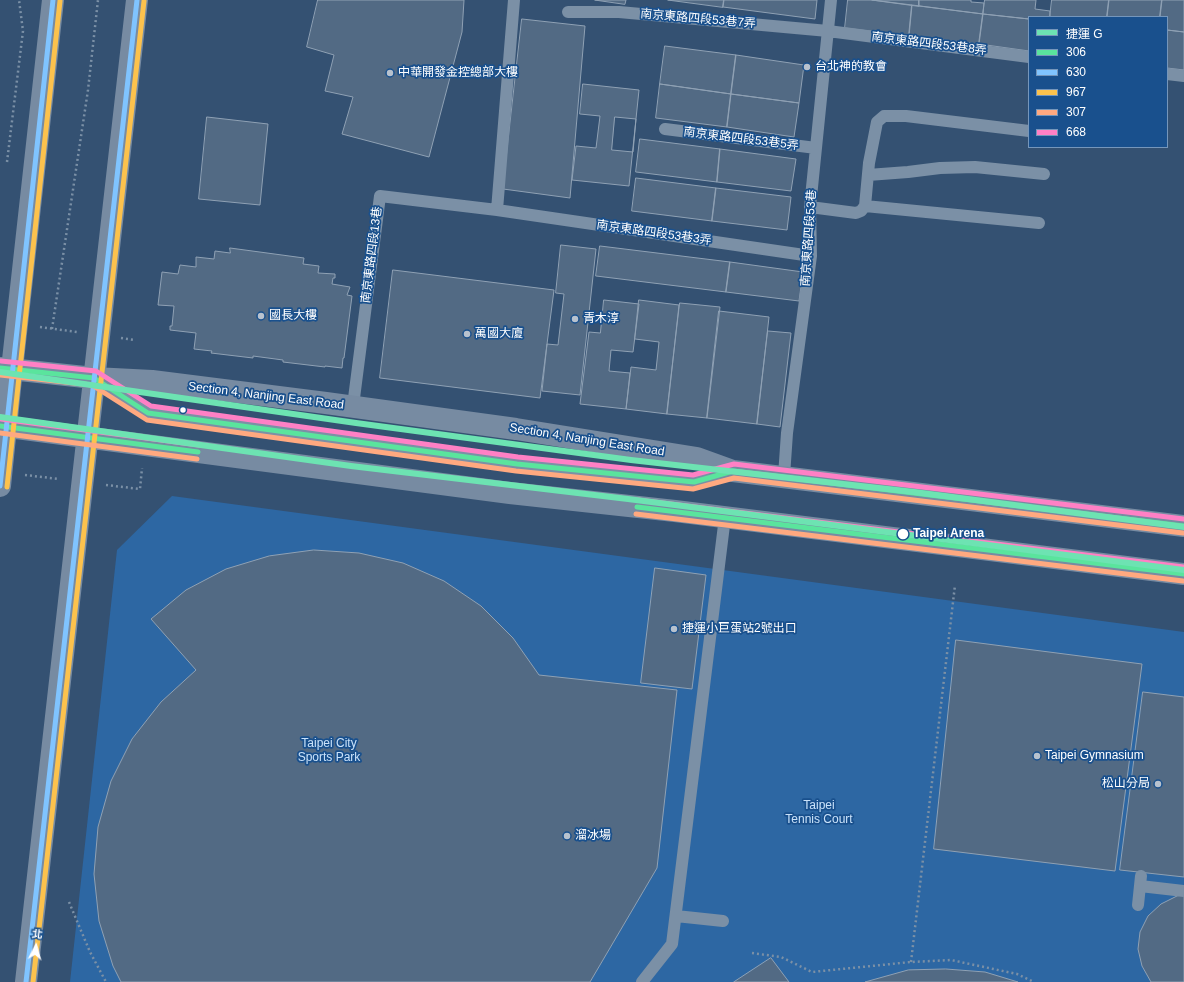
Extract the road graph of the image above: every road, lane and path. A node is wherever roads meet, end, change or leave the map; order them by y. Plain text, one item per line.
1 (20, 0) edge
2 (53, 0) edge
3 (98, 0) edge
4 (137, 0) edge
5 (514, 0) edge
6 (832, 0) edge
7 (568, 12) dead end
8 (828, 31) junction
9 (1028, 57) edge
10 (1168, 74) edge
11 (1184, 76) edge
12 (665, 130) dead end
13 (1028, 131) edge
14 (816, 148) junction
15 (7, 162) dead end
16 (1044, 174) dead end
17 (868, 175) junction
18 (865, 206) junction
19 (810, 207) junction
20 (497, 210) junction
21 (1039, 223) dead end
22 (811, 256) junction
23 (17, 324) junction
24 (52, 329) junction
25 (99, 335) junction
26 (134, 340) dead end
27 (6, 368) edge
28 (94, 378) junction
29 (353, 406) junction
30 (3, 426) edge
31 (87, 438) junction
32 (733, 471) junction
33 (784, 476) junction
34 (0, 486) edge
35 (725, 517) junction
36 (1184, 526) edge
37 (1184, 574) edge
38 (955, 585) dead end
39 (1184, 890) edge
40 (69, 902) dead end
41 (1138, 905) dead end
42 (676, 916) junction
43 (723, 921) dead end
44 (752, 953) dead end
45 (911, 962) junction
46 (26, 982) edge
47 (106, 982) edge
48 (642, 982) edge
49 (1034, 982) edge

1 - 15 path
2 - 23 main road
3 - 24 path
4 - 25 main road
5 - 20 lane
6 - 8 lane, 南京東路四段53巷
7 - 8 lane, 南京東路四段53巷7弄
8 - 9 lane, 南京東路四段53巷8弄
8 - 14 lane, 南京東路四段53巷
10 - 11 lane
12 - 14 lane, 南京東路四段53巷5弄
13 - 17 lane
14 - 19 lane, 南京東路四段53巷
16 - 17 lane
17 - 18 lane
18 - 19 lane
18 - 21 lane
19 - 22 lane, 南京東路四段53巷
20 - 22 lane, 南京東路四段53巷3弄
20 - 29 lane, 南京東路四段13巷
22 - 33 lane, 南京東路四段53巷
23 - 24 path
23 - 27 main road
24 - 25 path
25 - 26 path
25 - 28 main road
27 - 28 main road, Section 4, Nanjing East Road
27 - 30 main road
28 - 29 main road, Section 4, Nanjing East Road
28 - 31 main road
28 - 32 lane
29 - 32 main road, Section 4, Nanjing East Road
30 - 31 main road
30 - 34 main road
31 - 35 main road
31 - 46 main road
32 - 33 main road, Section 4, Nanjing East Road
33 - 36 main road, Section 4, Nanjing East Road
35 - 37 main road
35 - 42 lane
38 - 45 path
39 - 41 lane
40 - 47 path
42 - 43 lane
42 - 48 lane
44 - 45 path
45 - 49 path

